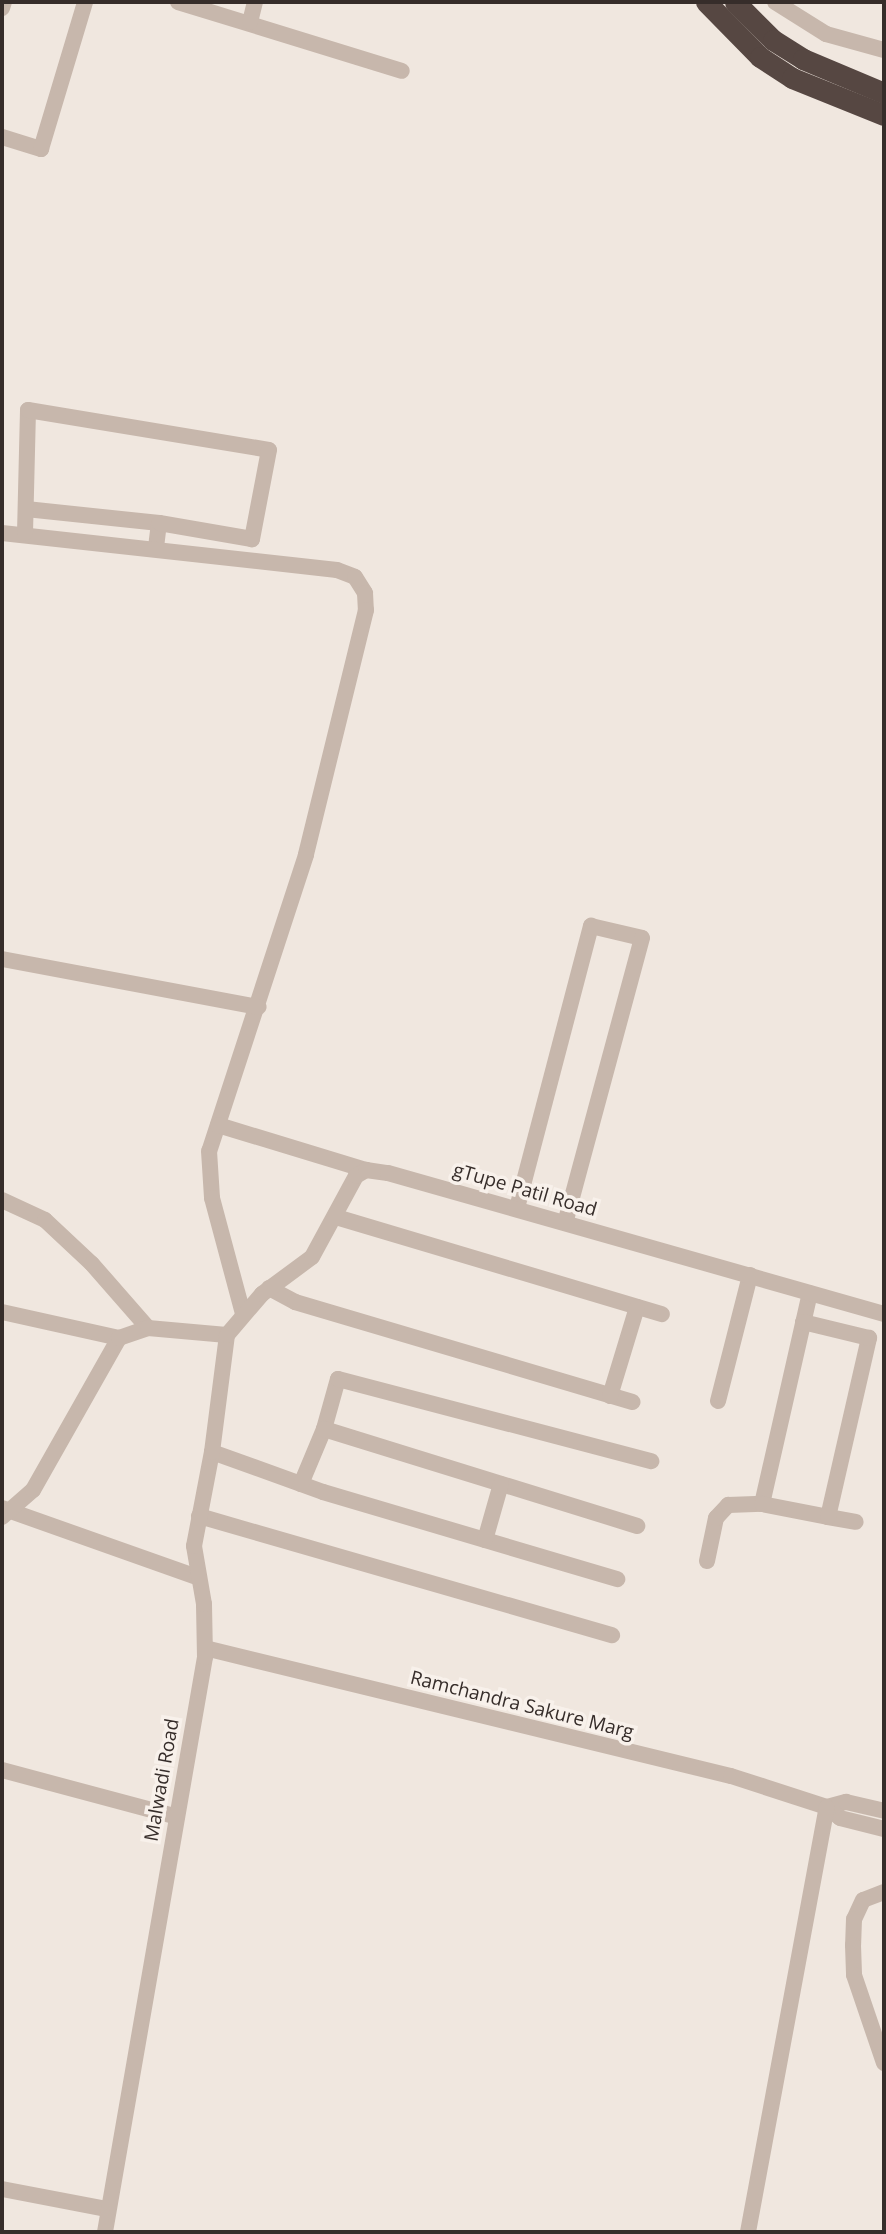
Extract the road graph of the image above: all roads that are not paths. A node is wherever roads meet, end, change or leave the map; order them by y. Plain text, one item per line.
1 (4, 2) edge
2 (85, 2) edge
3 (178, 2) edge
4 (256, 2) edge
5 (272, 2) edge
6 (706, 2) edge
7 (735, 2) edge
8 (775, 2) edge
9 (2, 8) edge
10 (250, 22) junction
11 (884, 50) edge
12 (402, 71) dead end
13 (884, 93) edge
14 (884, 115) edge
15 (2, 137) edge
16 (26, 509) junction
17 (159, 523) junction
18 (2, 533) edge
19 (25, 533) junction
20 (156, 548) junction
21 (2, 958) edge
22 (259, 1007) junction
23 (218, 1125) junction
24 (366, 1170) junction
25 (2, 1200) edge
26 (518, 1203) junction
27 (336, 1217) junction
28 (565, 1223) junction
29 (750, 1275) junction
30 (269, 1288) junction
31 (810, 1293) junction
32 (636, 1307) junction
33 (2, 1312) edge
34 (243, 1314) junction
35 (662, 1314) dead end
36 (884, 1314) edge
37 (803, 1322) junction
38 (148, 1328) junction
39 (226, 1335) junction
40 (119, 1338) junction
41 (610, 1396) junction
42 (718, 1401) dead end
43 (632, 1402) dead end
44 (324, 1429) junction
45 (212, 1452) junction
46 (650, 1461) dead end
47 (301, 1483) junction
48 (500, 1484) junction
49 (762, 1504) junction
50 (5, 1512) edge
51 (199, 1516) junction
52 (828, 1517) junction
53 (856, 1522) dead end
54 (637, 1526) dead end
55 (485, 1540) junction
56 (708, 1561) dead end
57 (197, 1577) junction
58 (617, 1579) dead end
59 (612, 1635) dead end
60 (205, 1648) junction
61 (2, 1770) edge
62 (827, 1807) junction
63 (884, 1811) edge
64 (177, 1817) junction
65 (884, 1829) edge
66 (884, 1892) edge
67 (884, 2063) edge
68 (2, 2189) edge
69 (107, 2209) junction
70 (105, 2232) edge
71 (748, 2232) edge

1 - 9 street
2 - 15 street
3 - 10 street
4 - 5 street
4 - 10 street
6 - 14 highway
7 - 13 highway
8 - 11 street
10 - 12 street
16 - 17 street
16 - 17 street
16 - 19 street
17 - 20 street
18 - 19 street
19 - 20 street
20 - 22 street
21 - 22 street
22 - 23 street
23 - 24 street, gTupe Patil Road
23 - 34 street
24 - 26 street, gTupe Patil Road
24 - 27 street
25 - 38 street
26 - 28 street, gTupe Patil Road
26 - 28 street
27 - 30 street
27 - 32 street
28 - 29 street, gTupe Patil Road
29 - 31 street, gTupe Patil Road
29 - 42 street
30 - 34 street
30 - 41 street
31 - 36 street, gTupe Patil Road
31 - 37 street
32 - 35 street
32 - 41 street
33 - 40 street
34 - 39 street
37 - 49 street
37 - 52 street
38 - 39 street
38 - 40 street
39 - 45 street, Malwadi Road
40 - 50 street
41 - 43 street
44 - 46 street
44 - 47 street
44 - 48 street
45 - 47 street
45 - 51 street, Malwadi Road
47 - 55 street
48 - 54 street
48 - 55 street
49 - 52 street
49 - 56 street
50 - 57 street
51 - 57 street, Malwadi Road
51 - 59 street
52 - 53 street
55 - 58 street
57 - 60 street, Malwadi Road
60 - 62 street, Ramchandra Sakure Marg
60 - 64 street, Malwadi Road
61 - 64 street
62 - 63 street, Ramchandra Sakure Marg
62 - 65 street, Ramchandra Sakure Marg
62 - 71 street
64 - 69 street, Malwadi Road
66 - 67 street
68 - 69 street
69 - 70 street, Malwadi Road

